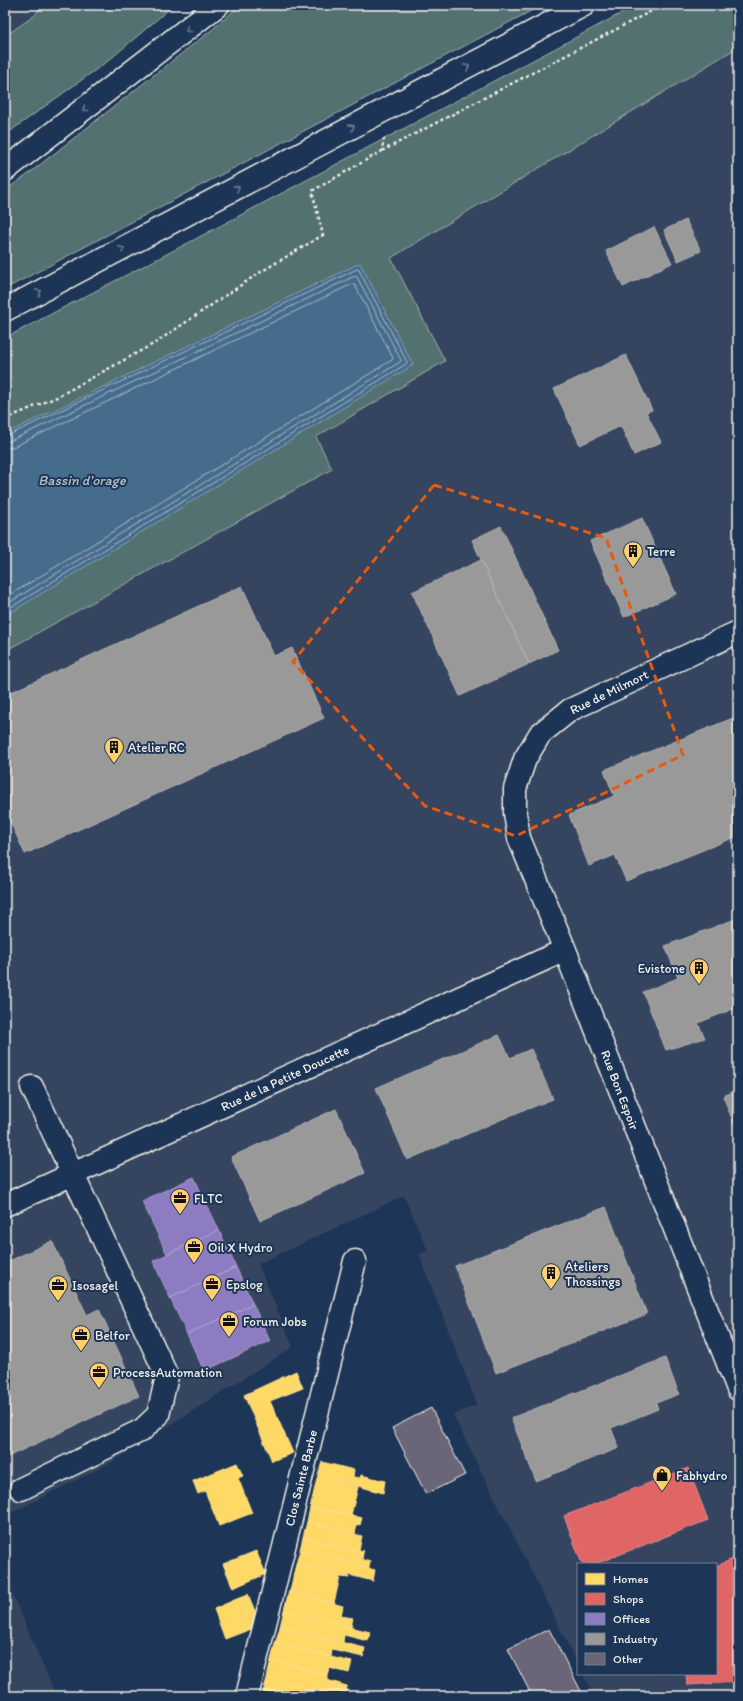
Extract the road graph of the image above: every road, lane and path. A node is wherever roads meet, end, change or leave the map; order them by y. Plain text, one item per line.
1 (218, 5) edge
2 (584, 5) edge
3 (663, 5) edge
4 (389, 108) junction
5 (382, 152) junction
6 (5, 170) edge
7 (5, 310) edge
8 (5, 419) edge
9 (738, 632) edge
10 (515, 789) joint
11 (565, 950) junction
12 (32, 1087) dead end
13 (74, 1175) junction
14 (5, 1205) edge
15 (355, 1261) dead end
16 (738, 1389) edge
17 (20, 1489) dead end
18 (247, 1696) edge

1 -> 6 street
4 -> 2 street
3 - 5 path
4 - 5 path
7 -> 4 street
5 - 8 path
9 - 10 street, Rue de Milmort
10 - 11 street, Rue Bon Espoir
11 - 13 street, Rue de la Petite Doucette
11 - 16 street, Rue Bon Espoir
12 - 13 street
13 - 14 street, Rue de la Petite Doucette
13 - 17 street
15 - 18 street, Clos Sainte Barbe

